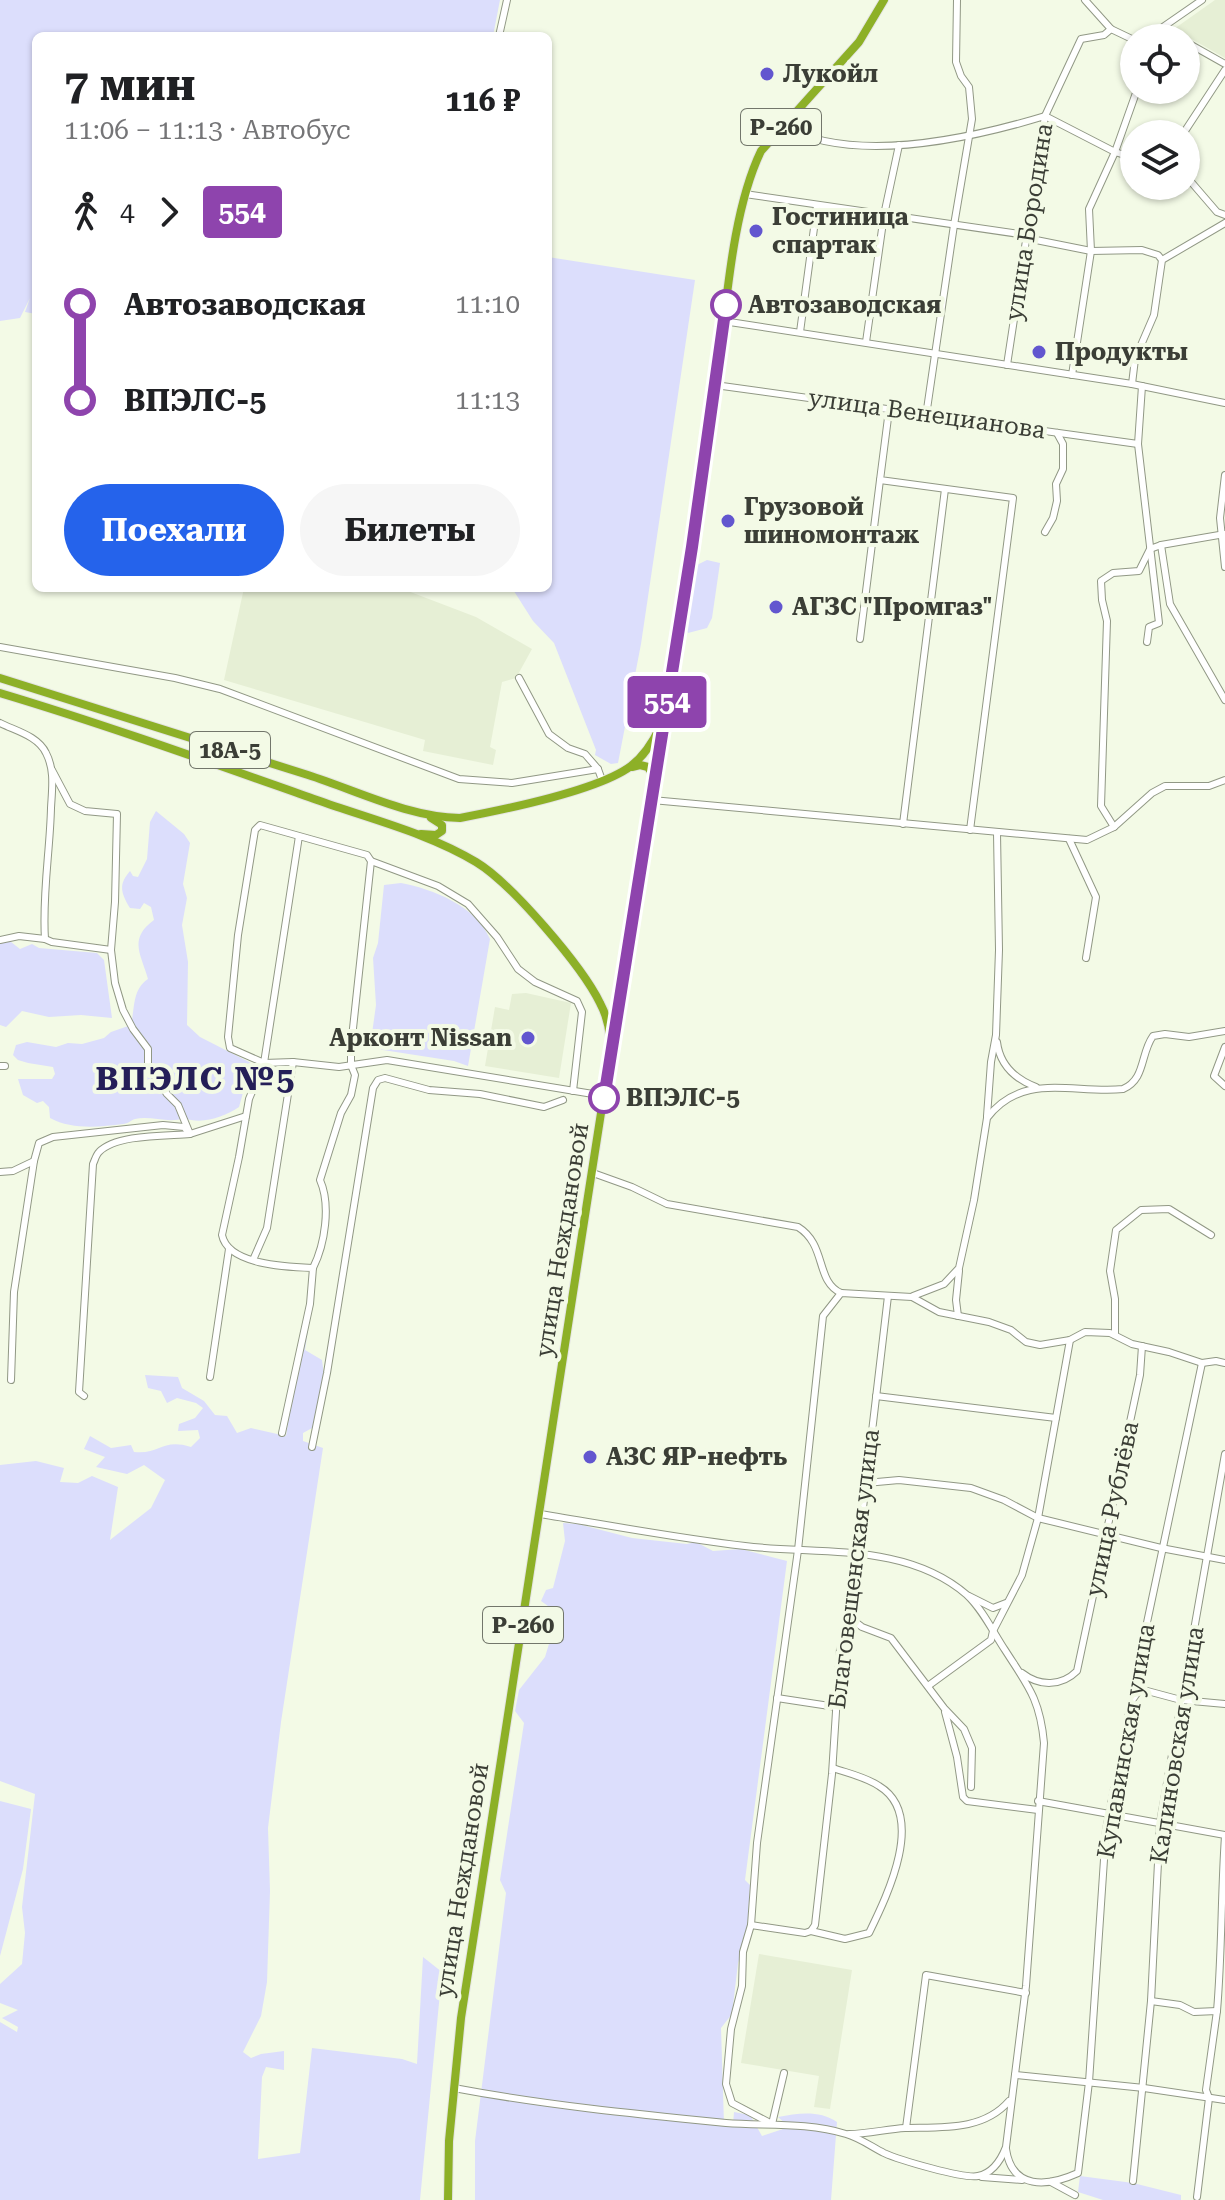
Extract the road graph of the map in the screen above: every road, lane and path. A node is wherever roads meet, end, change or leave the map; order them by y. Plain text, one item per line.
1 (507, 0) edge
2 (884, 0) edge
3 (957, 0) edge
4 (1088, 0) edge
5 (1202, 0) edge
6 (1167, 24) edge
7 (1111, 29) junction
8 (500, 32) edge
9 (1120, 33) edge
10 (1200, 50) edge
11 (1225, 64) edge
12 (1225, 70) edge
13 (1132, 104) edge
14 (1045, 116) junction
15 (1192, 120) edge
16 (782, 126) junction
17 (969, 136) junction
18 (899, 145) junction
19 (1115, 152) junction
20 (1120, 154) edge
21 (1200, 192) edge
22 (745, 194) junction
23 (817, 206) junction
24 (884, 215) junction
25 (1225, 215) edge
26 (1225, 223) edge
27 (954, 225) junction
28 (1026, 235) junction
29 (1091, 251) junction
30 (1162, 260) junction
31 (723, 321) junction
32 (800, 332) junction
33 (866, 342) junction
34 (934, 352) junction
35 (1007, 365) junction
36 (1072, 375) junction
37 (1132, 384) junction
38 (715, 385) junction
39 (1142, 386) junction
40 (1225, 403) edge
41 (889, 410) junction
42 (926, 416) junction
43 (1057, 433) junction
44 (1138, 444) junction
45 (1225, 475) edge
46 (880, 480) junction
47 (945, 489) junction
48 (1045, 532) dead end
49 (1223, 535) edge
50 (1161, 545) junction
51 (1150, 549) junction
52 (1225, 567) edge
53 (860, 639) dead end
54 (1147, 642) dead end
55 (0, 647) edge
56 (0, 678) edge
57 (519, 678) dead end
58 (0, 693) edge
59 (1225, 700) edge
60 (664, 719) junction
61 (0, 723) edge
62 (630, 767) junction
63 (598, 769) junction
64 (52, 770) junction
65 (655, 779) junction
66 (602, 780) junction
67 (1225, 780) edge
68 (652, 800) junction
69 (419, 813) junction
70 (460, 818) junction
71 (903, 824) junction
72 (1114, 827) junction
73 (970, 830) junction
74 (997, 833) junction
75 (412, 834) junction
76 (299, 836) junction
77 (1069, 839) junction
78 (450, 848) junction
79 (371, 861) junction
80 (45, 939) junction
81 (0, 940) edge
82 (111, 950) junction
83 (1086, 958) dead end
84 (592, 988) junction
85 (620, 994) junction
86 (1225, 1031) edge
87 (996, 1035) junction
88 (1225, 1047) edge
89 (611, 1051) junction
90 (293, 1062) junction
91 (264, 1063) junction
92 (351, 1065) junction
93 (1225, 1086) edge
94 (1036, 1087) junction
95 (573, 1091) junction
96 (605, 1096) junction
97 (563, 1100) dead end
98 (246, 1116) junction
99 (987, 1118) junction
100 (190, 1134) junction
101 (34, 1161) junction
102 (0, 1172) edge
103 (593, 1173) junction
104 (1211, 1235) dead end
105 (229, 1249) junction
106 (253, 1260) junction
107 (313, 1268) junction
108 (959, 1268) junction
109 (944, 1284) junction
110 (957, 1291) junction
111 (841, 1293) junction
112 (888, 1296) junction
113 (912, 1297) junction
114 (958, 1316) junction
115 (1115, 1335) junction
116 (1070, 1340) junction
117 (1142, 1346) junction
118 (1202, 1363) junction
119 (1225, 1363) edge
120 (210, 1377) dead end
121 (11, 1380) dead end
122 (84, 1396) dead end
123 (876, 1396) junction
124 (1056, 1418) junction
125 (282, 1433) dead end
126 (312, 1447) dead end
127 (1225, 1454) edge
128 (866, 1483) junction
129 (540, 1514) junction
130 (1038, 1518) junction
131 (1108, 1535) junction
132 (1161, 1548) junction
133 (798, 1550) junction
134 (857, 1555) junction
135 (1208, 1557) junction
136 (1225, 1560) edge
137 (967, 1595) junction
138 (1006, 1603) junction
139 (850, 1618) junction
140 (993, 1631) junction
141 (1019, 1671) junction
142 (928, 1686) junction
143 (1140, 1689) junction
144 (777, 1698) junction
145 (1181, 1700) junction
146 (1225, 1704) edge
147 (836, 1707) junction
148 (944, 1708) junction
149 (956, 1720) junction
150 (949, 1725) junction
151 (833, 1768) junction
152 (971, 1787) dead end
153 (1038, 1801) junction
154 (1038, 1810) junction
155 (1108, 1813) junction
156 (1160, 1823) junction
157 (1225, 1836) edge
158 (751, 1925) junction
159 (808, 1932) junction
160 (1026, 1993) junction
161 (1151, 2001) junction
162 (1217, 2011) junction
163 (784, 2073) dead end
164 (1015, 2075) junction
165 (1089, 2082) junction
166 (454, 2088) junction
167 (1144, 2088) junction
168 (1012, 2098) junction
169 (1209, 2098) junction
170 (1225, 2100) edge
171 (772, 2124) junction
172 (906, 2128) junction
173 (847, 2134) junction
174 (1006, 2147) junction
175 (977, 2177) junction
176 (1022, 2180) junction
177 (1133, 2181) dead end
178 (1051, 2182) junction
179 (1075, 2195) dead end
180 (1197, 2197) dead end
181 (448, 2200) edge

1 - 8 street
2 - 16 highway, улица Неждановой / Р-260
3 - 17 street
4 - 7 street
5 - 6 street
7 - 9 street
7 - 14 street, улица Бородина
10 - 11 street
12 - 15 street
13 - 19 street
14 - 17 street
14 - 19 street
14 - 28 street, улица Бородина
16 - 18 street
16 - 22 highway, улица Неждановой / Р-260
17 - 18 street
17 - 27 street
18 - 24 street
19 - 20 street
19 - 29 street
21 - 25 street
22 - 23 street
22 - 31 highway, улица Неждановой / Р-260
23 - 24 street
23 - 32 street
24 - 27 street
24 - 33 street
26 - 30 street
27 - 28 street
27 - 34 street
28 - 29 street
28 - 35 street, улица Бородина
29 - 30 street
29 - 36 street
30 - 37 street
31 - 32 street
31 - 38 highway, улица Неждановой / Р-260
32 - 33 street
33 - 34 street
34 - 35 street
34 - 42 street
35 - 36 street
36 - 37 street
37 - 39 street
38 - 41 street, улица Венецианова
38 - 60 highway, улица Неждановой / Р-260
39 - 40 street
39 - 44 street
41 - 42 street, улица Венецианова
41 - 46 street
42 - 43 street, улица Венецианова
43 - 44 street, улица Венецианова
43 - 48 street
44 - 51 street
45 - 49 street
46 - 47 street
46 - 53 street
47 - 71 street
47 - 73 street
49 - 50 street
49 - 52 street
50 - 51 street
50 - 59 street
51 - 54 street
51 - 72 street
55 - 63 street
56 - 69 highway, 18А-5
57 - 63 street
58 - 75 highway, 18А-5
60 - 62 highway
60 - 65 highway, улица Неждановой / Р-260
61 - 64 street
62 - 65 highway
62 - 66 highway, 18А-5
63 - 66 street
64 - 80 street
64 - 82 street
65 - 68 highway, улица Неждановой / Р-260
66 - 70 highway, 18А-5
67 - 72 street
68 - 71 street
68 - 85 highway, улица Неждановой / Р-260
69 - 70 highway, 18А-5
69 - 75 highway
70 - 78 highway
71 - 73 street
72 - 77 street
73 - 74 street
74 - 77 street
74 - 87 street
75 - 78 highway, 18А-5
76 - 79 street
76 - 91 street
76 - 91 street
77 - 83 street
78 - 84 highway, 18А-5
79 - 92 street
79 - 95 street
80 - 81 street
80 - 82 street
82 - 100 street
84 - 85 highway
84 - 89 highway, 18А-5
85 - 89 highway, улица Неждановой / Р-260
86 - 94 street
87 - 94 street
87 - 99 street
88 - 93 street
89 - 96 highway, улица Неждановой / Р-260
90 - 91 street
90 - 92 street
90 - 106 street
91 - 98 street
92 - 95 street
92 - 107 street
94 - 99 street
95 - 96 street
96 - 103 highway, улица Неждановой / Р-260
97 - 126 street
98 - 100 street
98 - 105 street
99 - 108 street
100 - 101 street
100 - 122 street
101 - 102 street
101 - 121 street
103 - 111 street
103 - 129 highway, улица Неждановой / Р-260
104 - 115 street
105 - 106 street
105 - 120 street
106 - 107 street
107 - 125 street
108 - 109 street
108 - 110 street
109 - 110 street
109 - 113 street
110 - 114 street
111 - 112 street
111 - 133 street
112 - 113 street
112 - 123 street, Благовещенская улица
113 - 114 street
114 - 116 street
115 - 116 street
115 - 117 street
116 - 124 street
117 - 118 street
117 - 131 street, улица Рублёва
118 - 119 street
118 - 132 street, Купавинская улица
123 - 124 street
123 - 128 street, Благовещенская улица
124 - 130 street
127 - 135 street, Калиновская улица
128 - 130 street
128 - 134 street, Благовещенская улица
129 - 133 street
129 - 166 highway, улица Неждановой / Р-260
130 - 131 street
130 - 138 street
131 - 132 street
131 - 141 street, улица Рублёва
132 - 135 street
132 - 143 street, Купавинская улица
133 - 134 street
133 - 144 street
134 - 137 street
134 - 139 street, Благовещенская улица
135 - 136 street
135 - 145 street, Калиновская улица
137 - 138 street
137 - 140 street
138 - 140 street
139 - 142 street
139 - 147 street, Благовещенская улица
140 - 141 street
140 - 142 street
141 - 153 street
142 - 148 street
143 - 145 street
143 - 155 street, Купавинская улица
144 - 147 street
144 - 158 street
145 - 146 street
145 - 156 street, Калиновская улица
147 - 151 street, Благовещенская улица
148 - 149 street
148 - 150 street
149 - 150 street
149 - 152 street
150 - 154 street
151 - 159 street, Благовещенская улица
151 - 159 street
153 - 154 street
153 - 155 street
154 - 160 street
155 - 156 street
155 - 165 street, Купавинская улица
156 - 157 street
156 - 161 street, Калиновская улица
157 - 162 street
158 - 159 street
158 - 171 street
160 - 164 street
160 - 172 street
161 - 162 street
161 - 167 street, Калиновская улица
162 - 169 street
163 - 171 street
164 - 165 street
164 - 168 street
165 - 167 street
165 - 178 street, Купавинская улица
166 - 171 street
166 - 181 highway, улица Неждановой / Р-260
167 - 169 street
167 - 177 street, Калиновская улица
168 - 172 street
168 - 174 street
169 - 170 street
169 - 180 street
171 - 173 street
172 - 173 street
173 - 175 street
174 - 175 street
174 - 176 street
175 - 176 street
176 - 178 street
178 - 179 street

